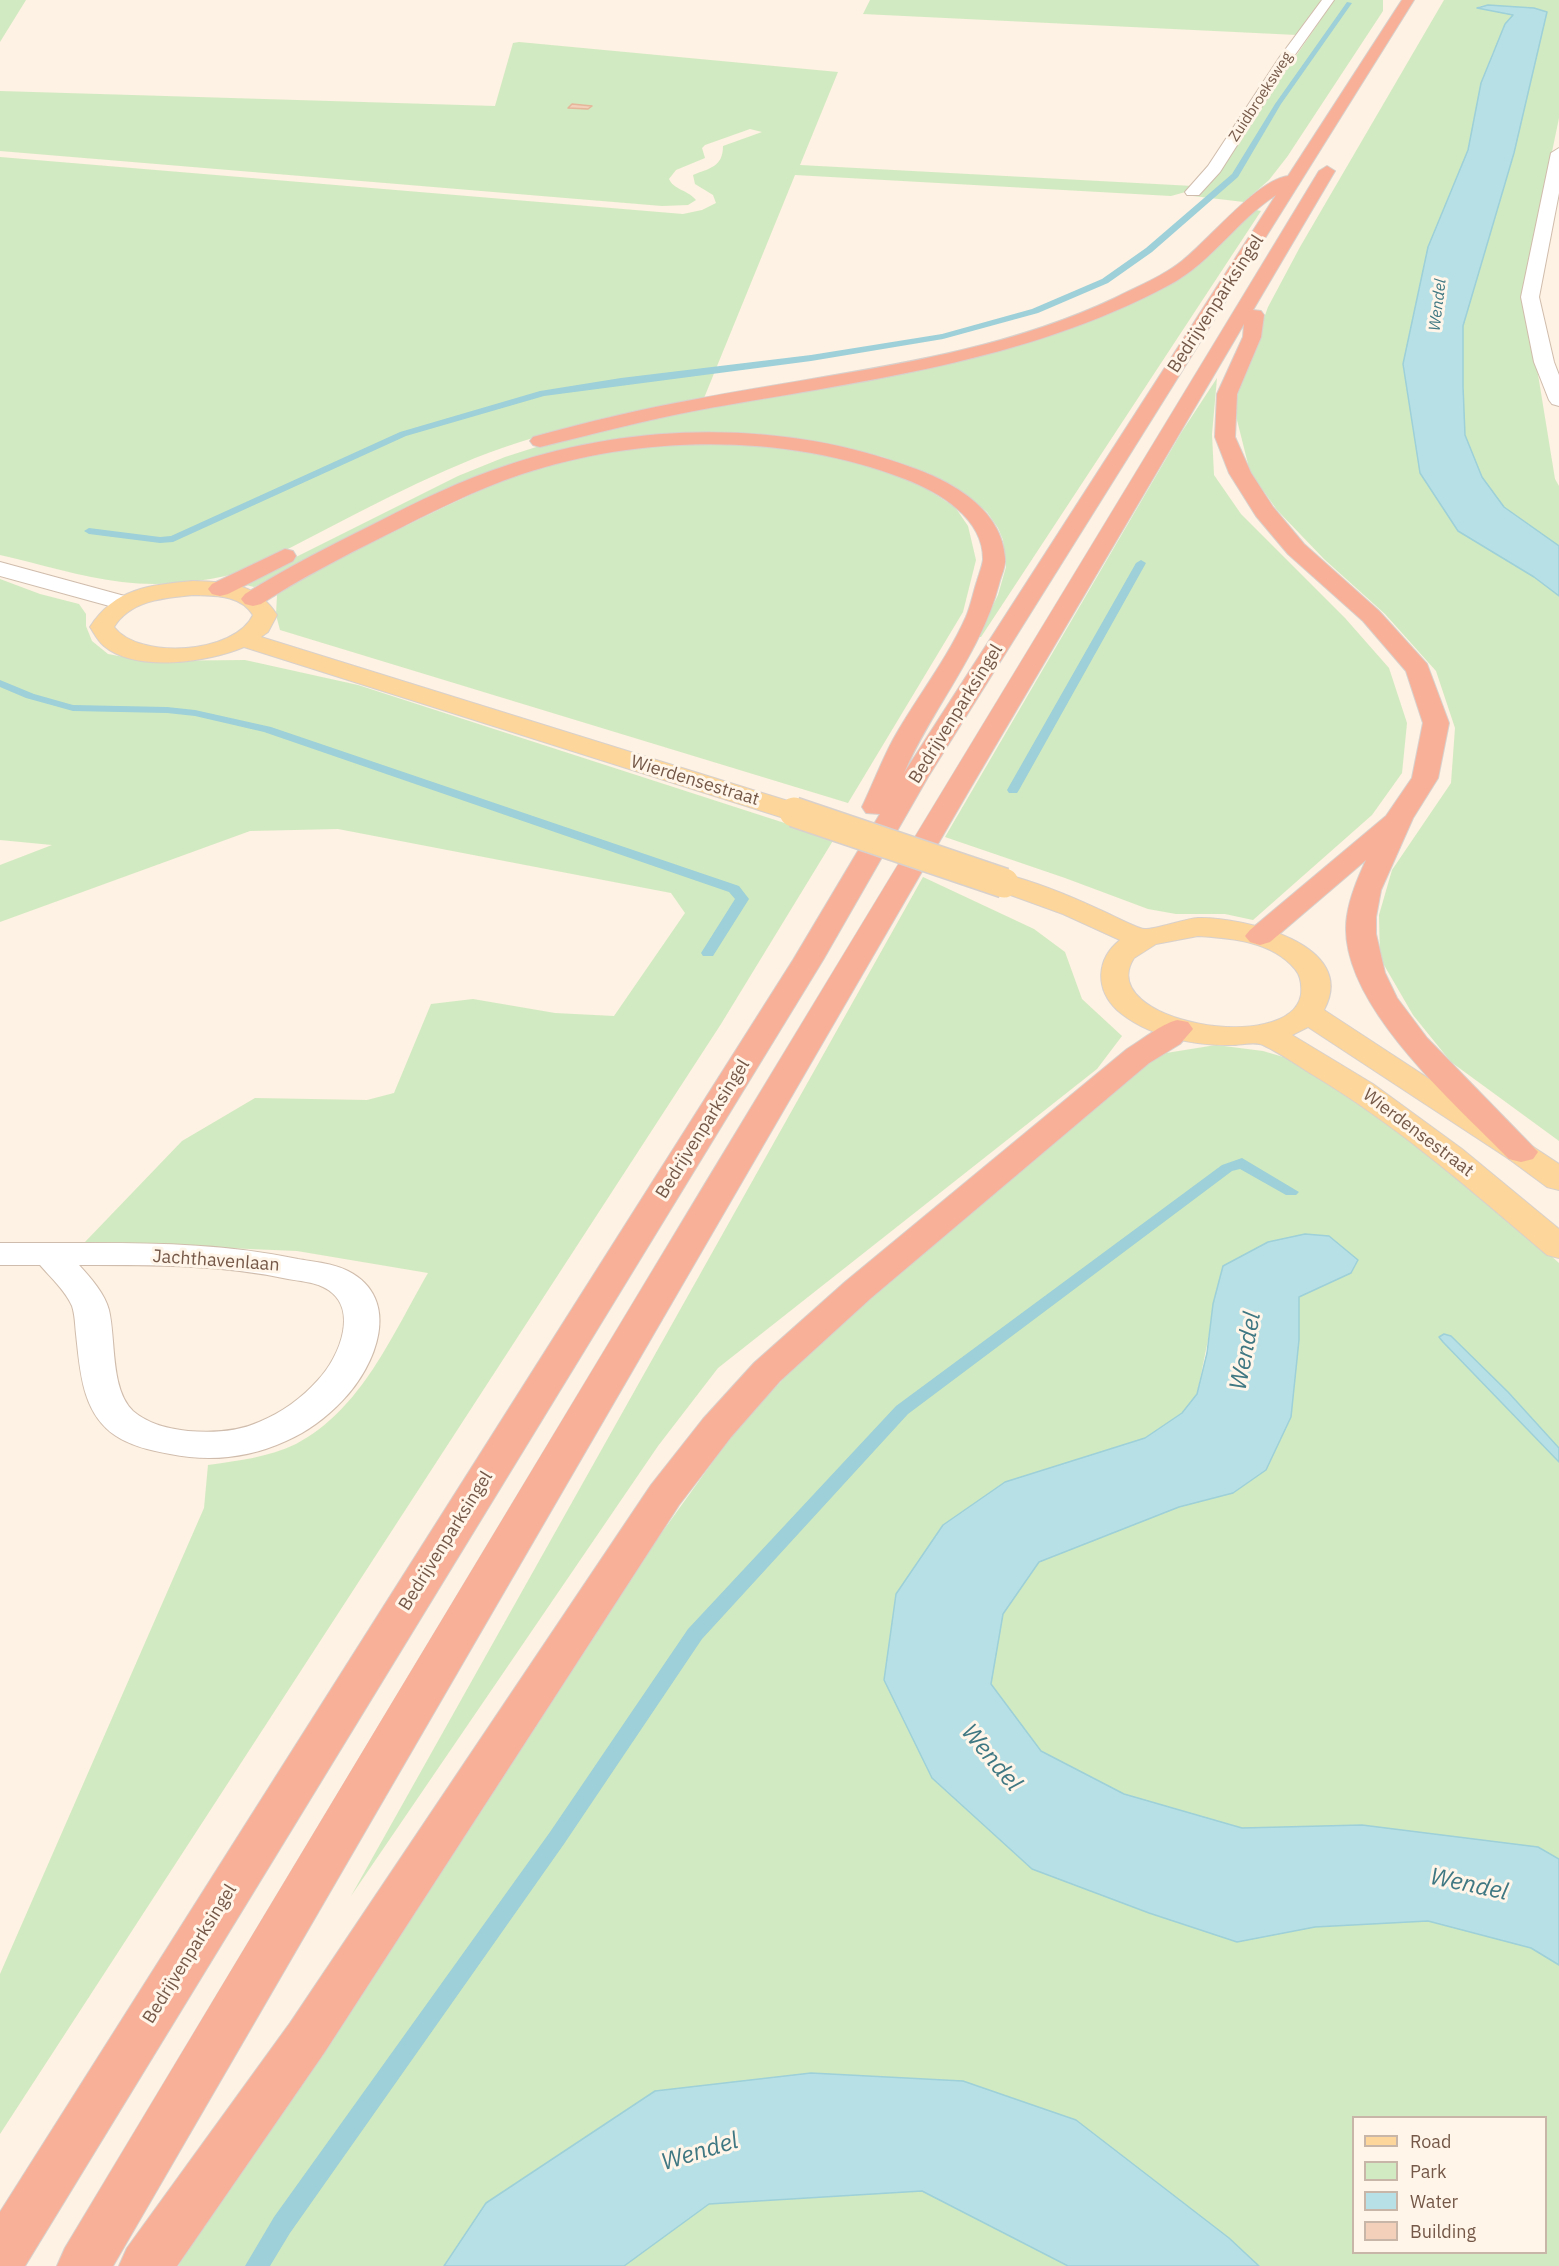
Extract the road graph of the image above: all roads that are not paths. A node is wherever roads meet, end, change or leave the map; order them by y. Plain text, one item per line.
1 (1328, 0) edge
2 (1408, 0) edge
3 (1559, 153) edge
4 (1333, 160) dead end
5 (1300, 172) junction
6 (1193, 192) dead end
7 (1259, 286) junction
8 (1559, 400) edge
9 (0, 569) edge
10 (220, 589) junction
11 (253, 599) junction
12 (124, 603) junction
13 (243, 639) junction
14 (1399, 818) junction
15 (1260, 936) junction
16 (1142, 939) junction
17 (808, 960) junction
18 (1308, 1013) junction
19 (1177, 1029) junction
20 (1266, 1033) junction
21 (1521, 1152) junction
22 (1559, 1180) edge
23 (1559, 1247) edge
24 (0, 1254) edge
25 (50, 1255) junction
26 (0, 2259) edge
27 (84, 2266) edge
28 (146, 2266) edge

1 - 6 street, Zuidbroeksweg
2 - 5 highway, Bedrijvenparksingel
3 - 8 street
4 - 7 highway, Bedrijvenparksingel
5 - 10 highway
5 - 17 highway, Bedrijvenparksingel
7 - 14 highway
7 - 27 highway, Bedrijvenparksingel
9 - 12 street
10 - 11 main road
10 - 12 main road
11 - 13 main road
11 - 17 highway
12 - 13 main road
13 - 16 main road, Wierdensestraat, bridge
14 - 15 highway
14 - 21 highway
15 - 16 main road
15 - 18 main road
16 - 19 main road
17 - 26 highway, Bedrijvenparksingel
18 - 20 main road
18 - 21 main road, Wierdensestraat
19 - 20 main road
19 - 28 highway
20 - 23 main road, Wierdensestraat
21 - 22 main road, Wierdensestraat
24 - 25 street, Jachthavenlaan
25 - 25 street, Jachthavenlaan

